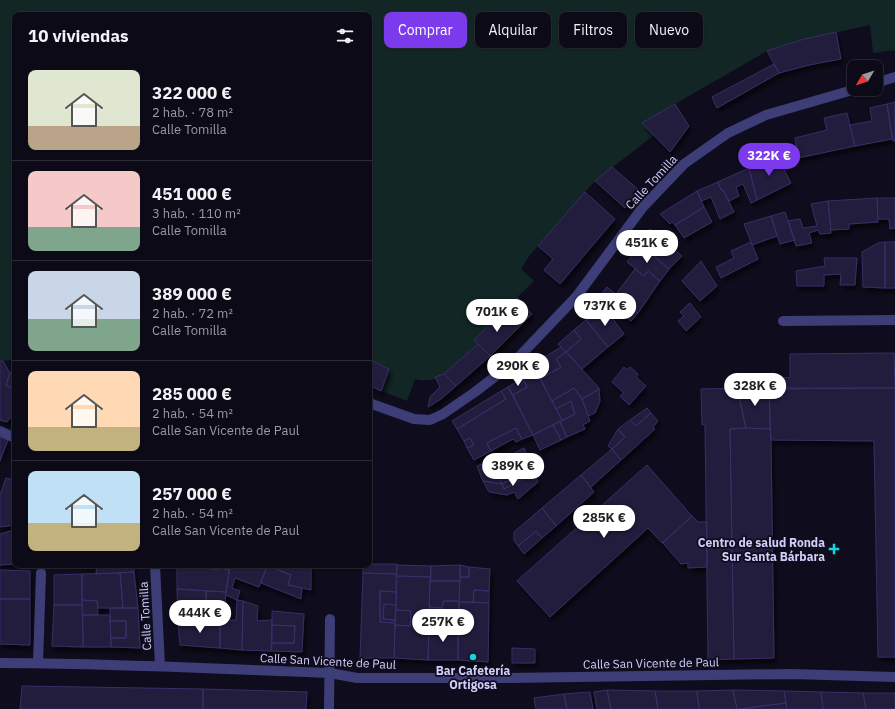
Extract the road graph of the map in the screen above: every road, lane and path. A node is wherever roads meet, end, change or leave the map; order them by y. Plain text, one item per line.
1 (895, 76) edge
2 (883, 80) edge
3 (847, 92) edge
4 (895, 320) edge
5 (783, 321) dead end
6 (372, 404) edge
7 (0, 432) edge
8 (12, 437) edge
9 (155, 568) edge
10 (41, 573) dead end
11 (330, 619) dead end
12 (0, 663) edge
13 (38, 663) junction
14 (160, 666) junction
15 (330, 673) junction
16 (895, 677) edge
17 (329, 709) edge

1 - 2 street
3 - 6 street, Calle Tomilla
4 - 5 street
7 - 8 street
9 - 14 street, Calle Tomilla
10 - 13 street
11 - 15 street
12 - 13 street, Calle San Vicente de Paul
13 - 14 street, Calle San Vicente de Paul
14 - 15 street, Calle San Vicente de Paul
15 - 16 street, Calle San Vicente de Paul
15 - 17 street

